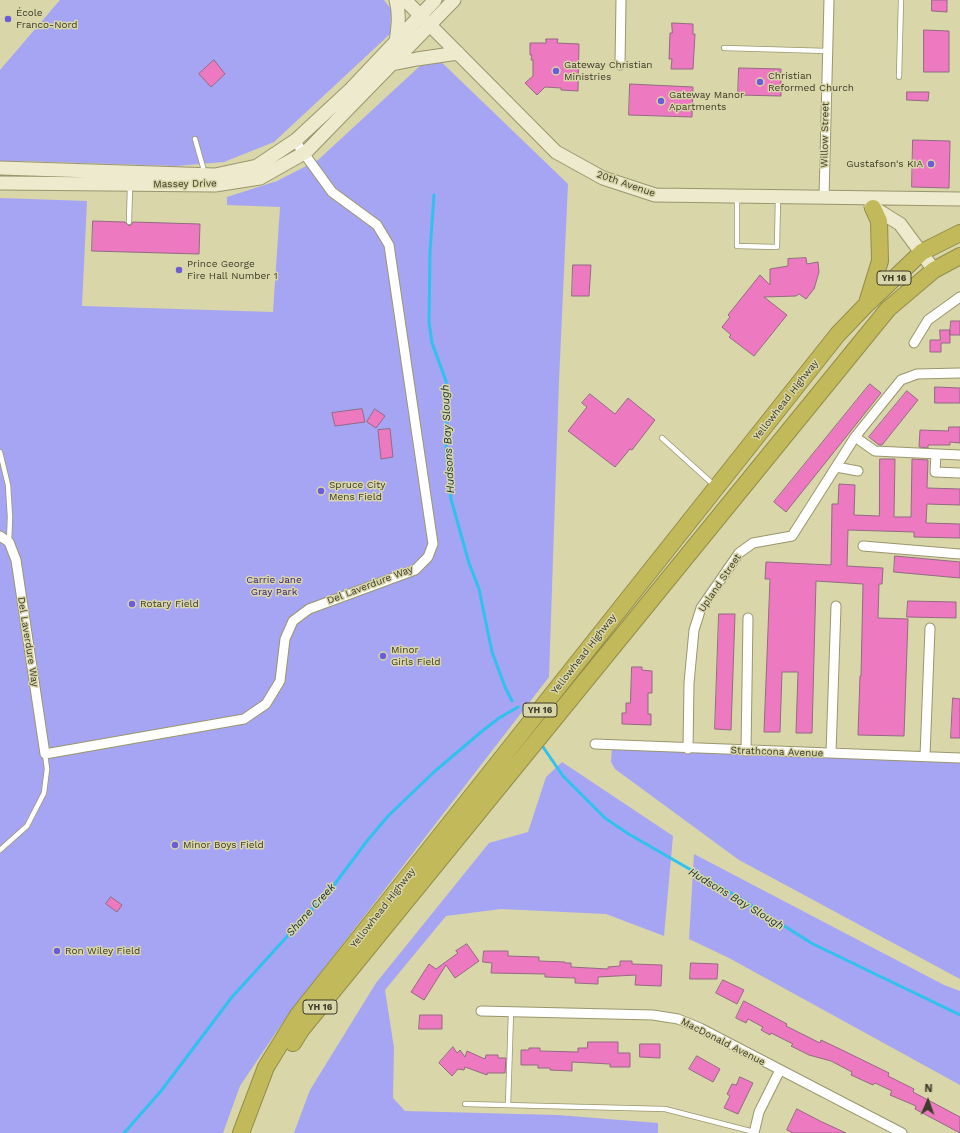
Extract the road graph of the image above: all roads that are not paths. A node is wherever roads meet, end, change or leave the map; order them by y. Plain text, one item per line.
1 (396, 0) edge
2 (406, 0) edge
3 (435, 0) edge
4 (454, 0) edge
5 (621, 0) edge
6 (829, 0) edge
7 (901, 0) edge
8 (421, 16) junction
9 (430, 25) junction
10 (396, 42) junction
11 (724, 48) dead end
12 (827, 51) junction
13 (458, 53) junction
14 (392, 64) junction
15 (620, 65) dead end
16 (899, 77) dead end
17 (195, 139) dead end
18 (295, 141) junction
19 (304, 153) junction
20 (0, 168) edge
21 (130, 179) junction
22 (207, 180) junction
23 (0, 183) edge
24 (737, 196) junction
25 (778, 197) junction
26 (824, 197) junction
27 (857, 199) junction
28 (960, 199) edge
29 (873, 208) junction
30 (129, 222) dead end
31 (960, 233) edge
32 (922, 252) junction
33 (960, 256) edge
34 (934, 270) junction
35 (960, 297) edge
36 (866, 304) junction
37 (914, 343) dead end
38 (960, 373) edge
39 (855, 437) junction
40 (662, 438) dead end
41 (0, 452) edge
42 (936, 454) junction
43 (960, 455) edge
44 (836, 467) junction
45 (858, 471) dead end
46 (960, 473) edge
47 (716, 487) junction
48 (0, 536) edge
49 (8, 542) junction
50 (863, 546) dead end
51 (960, 554) edge
52 (836, 606) dead end
53 (748, 618) dead end
54 (930, 628) dead end
55 (595, 744) dead end
56 (688, 749) junction
57 (746, 751) junction
58 (831, 753) junction
59 (45, 754) junction
60 (925, 756) junction
61 (960, 758) edge
62 (0, 850) edge
63 (481, 1011) dead end
64 (511, 1012) junction
65 (780, 1070) junction
66 (465, 1104) dead end
67 (508, 1105) junction
68 (754, 1132) edge
69 (241, 1133) edge
70 (252, 1133) edge
71 (902, 1133) edge

1 - 10 street
2 - 8 street, 20th Avenue
3 - 8 street, Massey Drive
4 - 9 street, Massey Drive
5 - 15 street
6 - 12 street, Willow Street
7 - 16 lane
8 - 9 street, 20th Avenue
8 - 10 street, Massey Drive
9 - 13 street, 20th Avenue
9 - 14 street, Massey Drive
10 - 18 street, Massey Drive
11 - 12 lane
12 - 26 street, Willow Street
13 - 14 street
13 - 24 street, 20th Avenue
14 - 19 street, Massey Drive
17 - 22 lane
18 - 19 street, Del Laverdure Way
18 - 22 street, Massey Drive
19 - 22 street, Massey Drive
19 - 59 street, Del Laverdure Way
20 - 21 street, Massey Drive
21 - 22 street, Massey Drive
21 - 23 street, Massey Drive
21 - 30 lane
24 - 25 street, 20th Avenue
24 - 25 lane
25 - 26 street, 20th Avenue
26 - 27 street, 20th Avenue
27 - 28 street, 20th Avenue
27 - 29 street, 20th Avenue
29 - 32 street, 20th Avenue
29 - 36 highway
31 - 32 highway, Yellowhead Highway / YH 16
32 - 34 street, 20th Avenue
32 - 36 highway, Yellowhead Highway / YH 16
33 - 34 highway, Yellowhead Highway / YH 16
34 - 70 highway, Yellowhead Highway / YH 16
35 - 37 street
36 - 47 highway, Yellowhead Highway / YH 16
38 - 39 street, Upland Street
39 - 42 street
39 - 44 street, Upland Street
40 - 47 lane
41 - 49 lane
42 - 43 street
42 - 46 street
44 - 45 street
44 - 56 street, Upland Street
47 - 69 highway, Yellowhead Highway / YH 16
48 - 49 street, Del Laverdure Way
49 - 59 street, Del Laverdure Way
50 - 51 street
52 - 58 street
53 - 57 street
54 - 60 street
55 - 56 street, Strathcona Avenue
56 - 57 street, Strathcona Avenue
57 - 58 street, Strathcona Avenue
58 - 60 street, Strathcona Avenue
59 - 62 lane, Del Laverdure Way
60 - 61 street, Strathcona Avenue
63 - 64 street, MacDonald Avenue
64 - 65 street, MacDonald Avenue
64 - 67 lane
65 - 68 street
65 - 71 street, MacDonald Avenue
66 - 67 lane
67 - 68 lane

